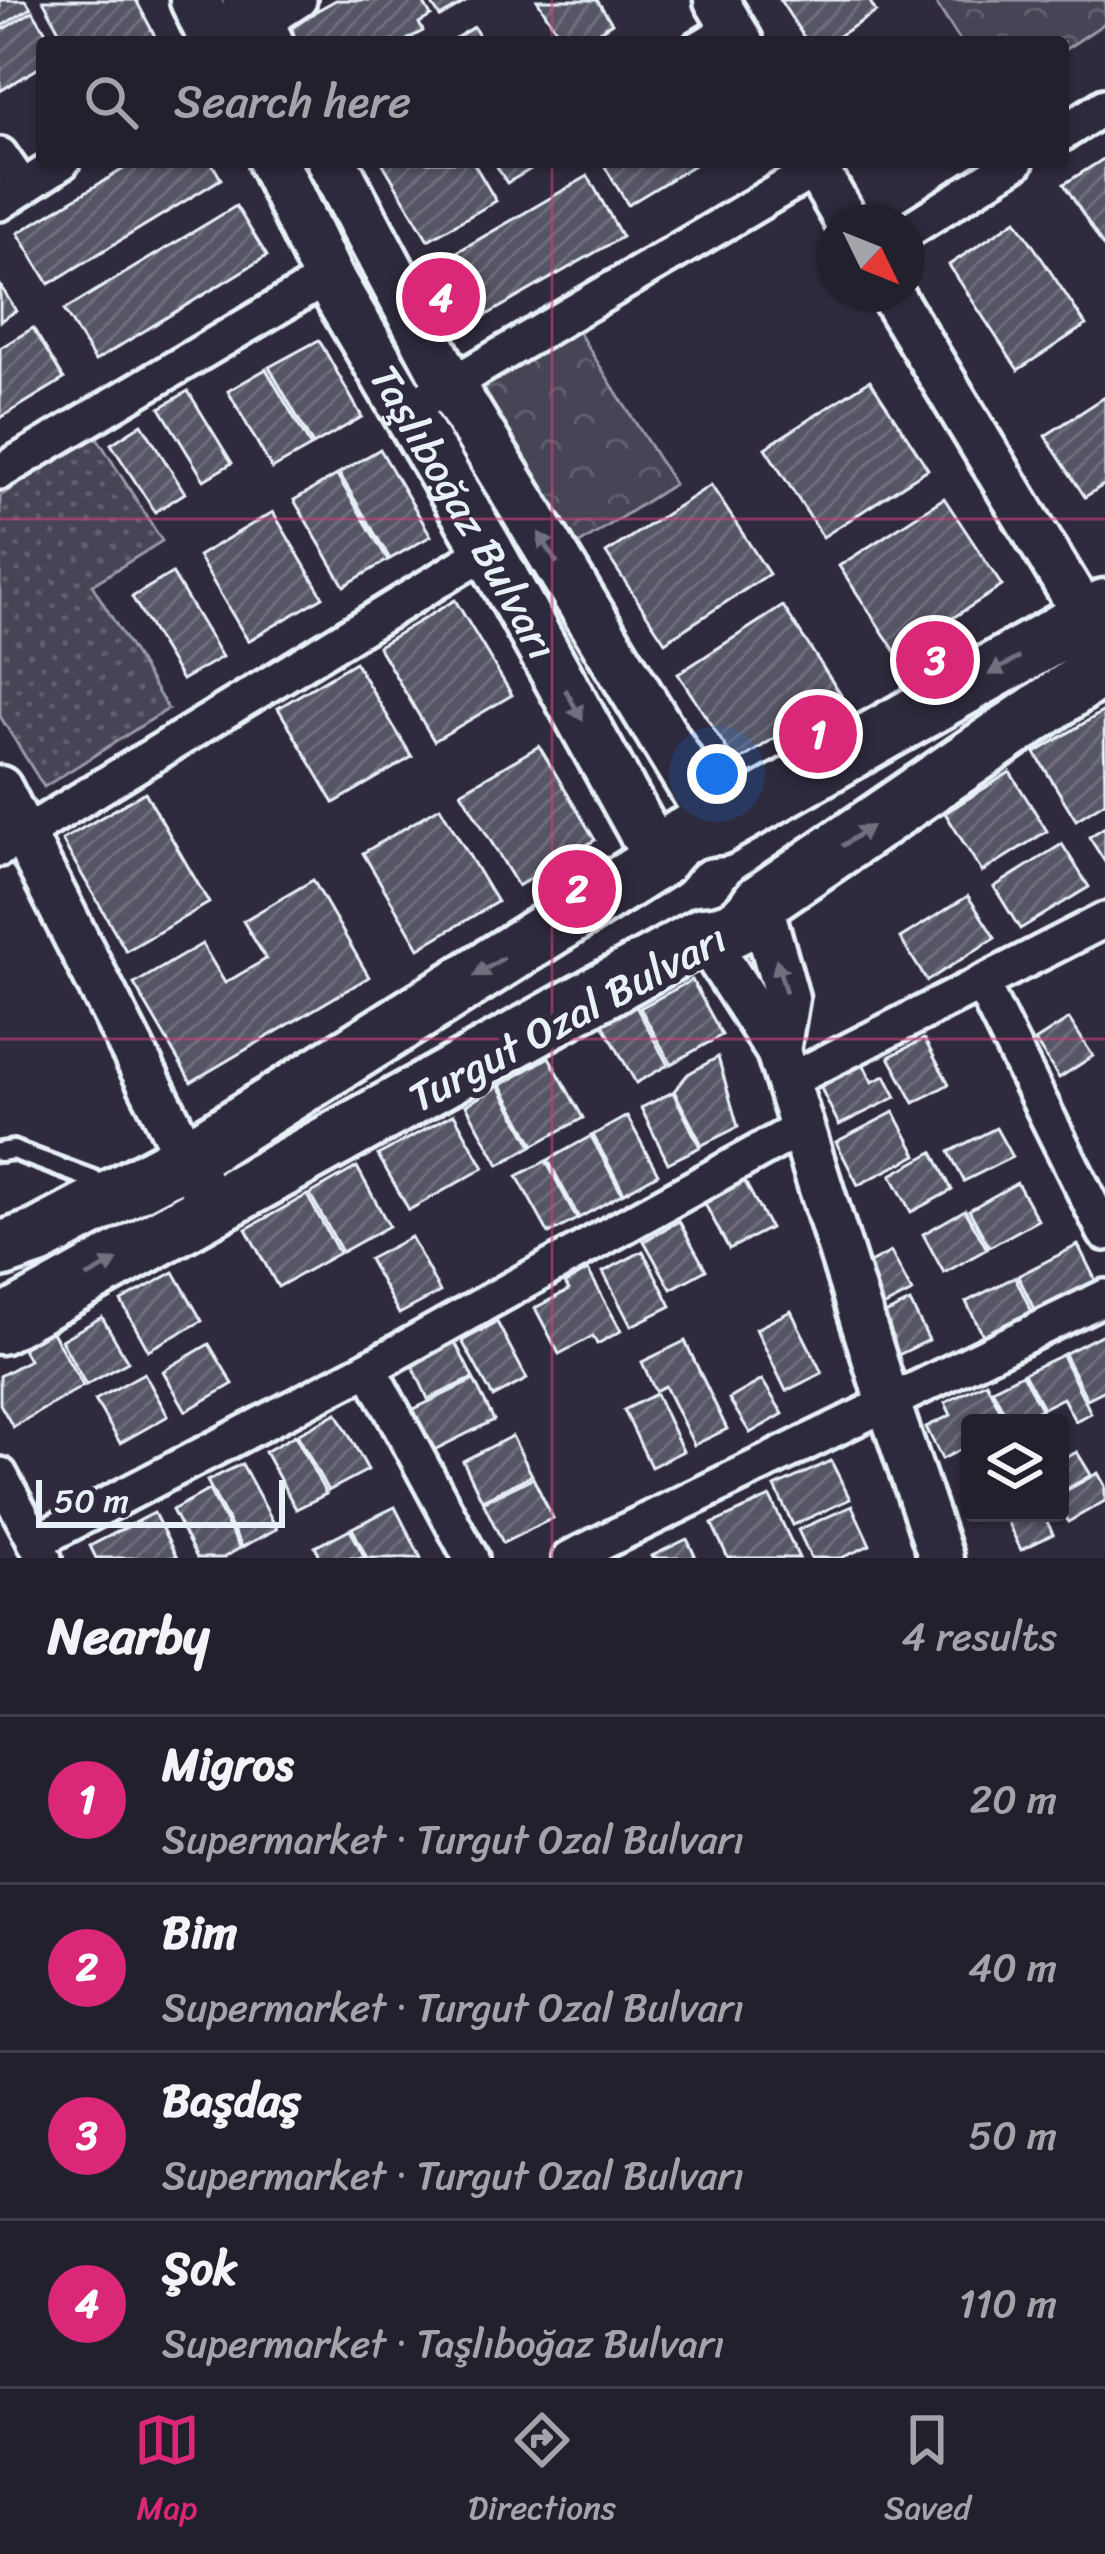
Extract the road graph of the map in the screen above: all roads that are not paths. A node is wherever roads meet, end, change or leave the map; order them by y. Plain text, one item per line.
1 (195, 0) edge
2 (254, 25) edge
3 (1105, 106) edge
4 (1069, 129) edge
5 (0, 155) edge
6 (53, 168) edge
7 (276, 168) edge
8 (335, 168) edge
9 (809, 168) edge
10 (816, 168) edge
11 (1007, 168) edge
12 (12, 196) edge
13 (837, 204) edge
14 (925, 220) edge
15 (328, 277) junction
16 (902, 312) edge
17 (450, 385) junction
18 (406, 411) junction
19 (0, 472) edge
20 (488, 550) junction
21 (1100, 635) edge
22 (0, 788) edge
23 (718, 827) junction
24 (13, 842) edge
25 (659, 860) junction
26 (760, 902) junction
27 (1105, 920) edge
28 (703, 935) junction
29 (981, 983) junction
30 (782, 1066) junction
31 (801, 1128) junction
32 (0, 1152) edge
33 (187, 1158) junction
34 (125, 1191) junction
35 (214, 1207) junction
36 (1105, 1233) edge
37 (0, 1250) edge
38 (1105, 1297) edge
39 (0, 1326) edge
40 (369, 1368) junction
41 (888, 1402) junction
42 (0, 1475) edge
43 (40, 1550) edge
44 (471, 1558) edge
45 (570, 1558) edge
46 (941, 1558) edge

1 - 2 main road
3 - 4 street
5 - 12 street
6 - 12 street
7 - 15 main road, Taşlıboğaz Bulvarı
8 - 17 main road, Taşlıboğaz Bulvarı
9 - 17 street
10 - 13 street
11 - 14 street
15 - 18 main road, Taşlıboğaz Bulvarı
15 - 19 street
16 - 21 street
17 - 18 street
23 -> 17 main road, Taşlıboğaz Bulvarı
18 - 20 main road, Taşlıboğaz Bulvarı
20 - 24 street
20 -> 25 main road, Taşlıboğaz Bulvarı
21 -> 23 main road, Turgut Ozal Bulvarı
26 -> 21 main road, Turgut Ozal Bulvarı
22 - 24 street
23 - 25 main road, Turgut Ozal Bulvarı
23 - 26 main road
24 - 33 street
25 - 28 main road
25 -> 33 main road, Turgut Ozal Bulvarı
26 - 28 main road, Turgut Ozal Bulvarı
30 -> 26 street
27 - 29 street
28 - 30 street
28 - 35 main road, Turgut Ozal Bulvarı
29 - 30 street
29 - 36 street
30 - 31 street
31 - 40 street
31 - 41 street
32 - 34 lane
33 - 34 main road, Turgut Ozal Bulvarı
33 - 35 street
34 - 37 main road, Turgut Ozal Bulvarı
39 -> 35 main road, Turgut Ozal Bulvarı
38 - 41 street
40 - 43 street
40 - 44 street
41 - 45 street
41 - 46 street
42 - 43 street

